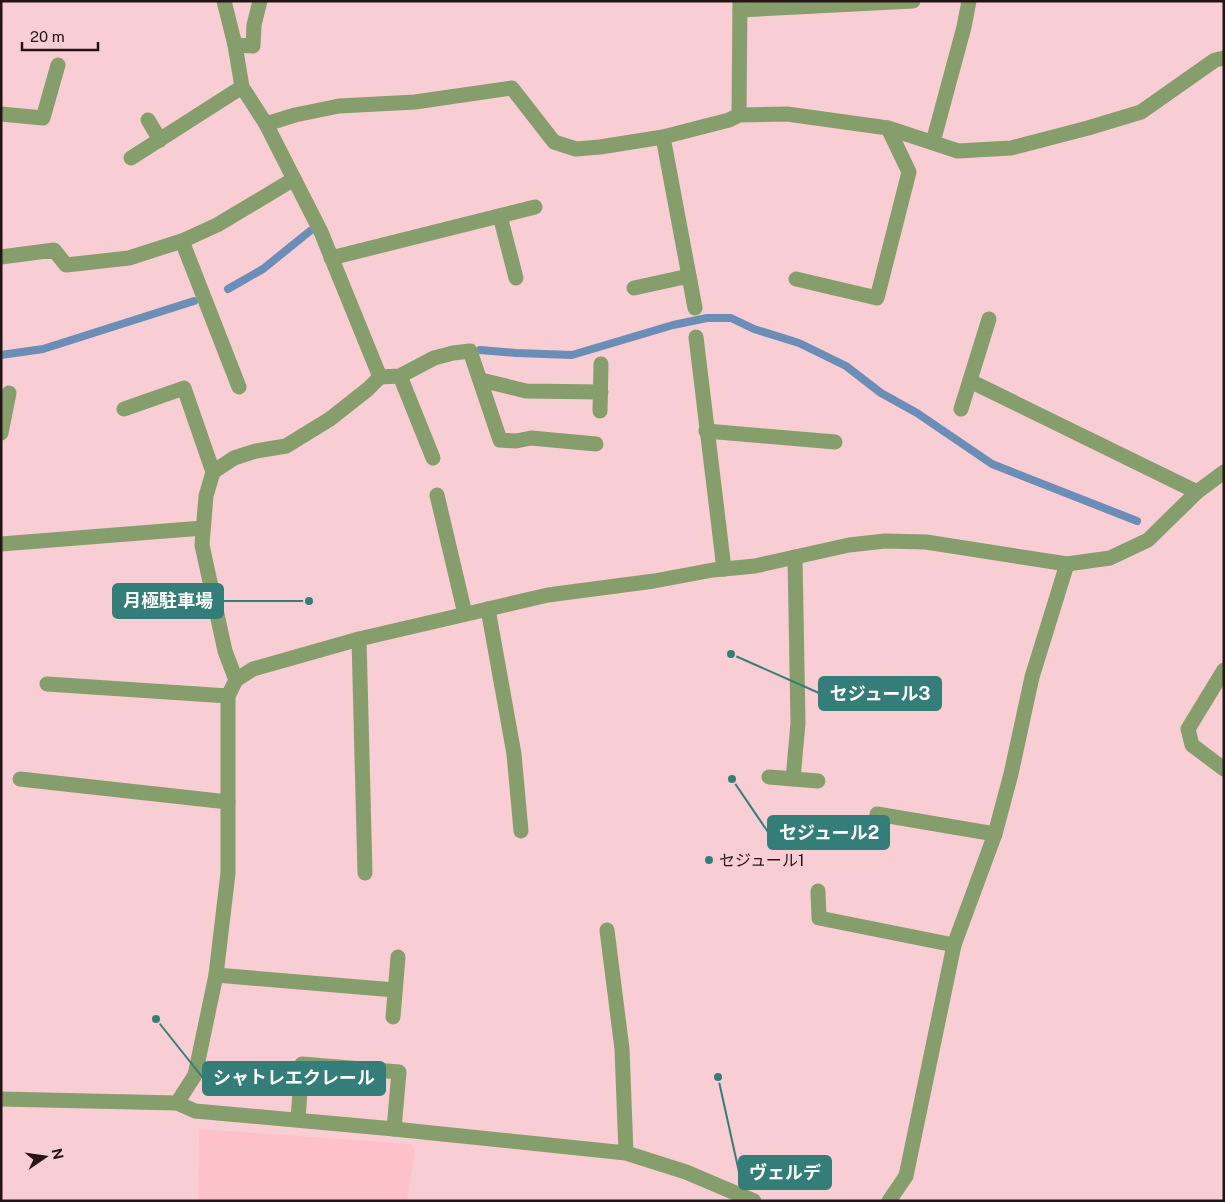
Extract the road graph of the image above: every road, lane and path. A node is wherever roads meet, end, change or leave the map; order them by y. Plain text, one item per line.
1 (224, 1) edge
2 (260, 1) edge
3 (913, 1) edge
4 (969, 1) edge
5 (740, 6) edge
6 (235, 45) junction
7 (1224, 58) edge
8 (58, 65) dead end
9 (242, 87) junction
10 (1, 114) edge
11 (739, 115) junction
12 (148, 120) dead end
13 (266, 124) junction
14 (888, 128) junction
15 (663, 137) junction
16 (160, 140) junction
17 (933, 142) junction
18 (131, 158) dead end
19 (294, 179) junction
20 (535, 207) dead end
21 (500, 216) junction
22 (182, 241) junction
23 (1, 257) edge
24 (331, 258) junction
25 (689, 276) junction
26 (516, 278) dead end
27 (796, 279) dead end
28 (634, 288) dead end
29 (695, 308) dead end
30 (989, 319) dead end
31 (696, 337) dead end
32 (602, 364) dead end
33 (400, 376) junction
34 (380, 377) junction
35 (481, 380) junction
36 (970, 381) junction
37 (238, 387) dead end
38 (601, 392) junction
39 (8, 393) dead end
40 (962, 409) dead end
41 (124, 410) dead end
42 (600, 411) dead end
43 (706, 431) junction
44 (1, 433) edge
45 (836, 442) dead end
46 (596, 444) dead end
47 (433, 458) dead end
48 (213, 472) junction
49 (1224, 472) edge
50 (1197, 492) junction
51 (437, 495) dead end
52 (203, 528) junction
53 (1, 544) edge
54 (794, 557) junction
55 (1066, 564) junction
56 (724, 569) junction
57 (488, 609) junction
58 (466, 614) junction
59 (359, 639) junction
60 (1224, 670) edge
61 (236, 680) junction
62 (47, 684) dead end
63 (228, 696) junction
64 (1224, 769) edge
65 (769, 777) dead end
66 (20, 779) dead end
67 (793, 779) junction
68 (818, 781) dead end
69 (228, 802) junction
70 (878, 814) dead end
71 (521, 831) dead end
72 (995, 834) junction
73 (365, 873) dead end
74 (818, 891) dead end
75 (607, 930) dead end
76 (954, 945) junction
77 (398, 957) dead end
78 (216, 975) junction
79 (395, 990) junction
80 (393, 1017) dead end
81 (1, 1099) edge
82 (177, 1103) junction
83 (298, 1120) junction
84 (394, 1129) junction
85 (626, 1152) junction
86 (754, 1201) edge
87 (888, 1201) edge

1 - 6 street
2 - 6 street
3 - 5 street
4 - 17 street
5 - 11 street
6 - 9 street
7 - 17 street
8 - 10 street
9 - 13 street
9 - 16 street
11 - 14 street
11 - 15 street
12 - 16 street
13 - 15 street
13 - 19 street
14 - 17 street
14 - 27 street
15 - 25 street
16 - 18 street
19 - 22 street
19 - 24 street
20 - 21 street
21 - 24 street
21 - 26 street
22 - 23 street
22 - 37 street
24 - 34 street
25 - 28 street
25 - 29 street
30 - 36 street
31 - 43 street
32 - 38 street
33 - 34 street
33 - 35 street
33 - 47 street
34 - 48 street
35 - 38 street
35 - 46 street
36 - 40 street
36 - 50 street
38 - 42 street
39 - 44 street
41 - 48 street
43 - 45 street
43 - 56 street
48 - 52 street
49 - 50 street
50 - 55 street
51 - 58 street
52 - 53 street
52 - 61 street
54 - 55 street
54 - 56 street
54 - 67 street
55 - 72 street
56 - 57 street
57 - 58 street
57 - 71 street
58 - 59 street
59 - 61 street
59 - 73 street
60 - 64 street
61 - 63 street
62 - 63 street
63 - 69 street
65 - 67 street
66 - 69 street
67 - 68 street
69 - 78 street
70 - 72 street
72 - 76 street
74 - 76 street
75 - 85 street
76 - 87 street
77 - 79 street
78 - 79 street
78 - 82 street
79 - 80 street
81 - 82 street
82 - 83 street
83 - 84 street
83 - 84 street
84 - 85 street
85 - 86 street

